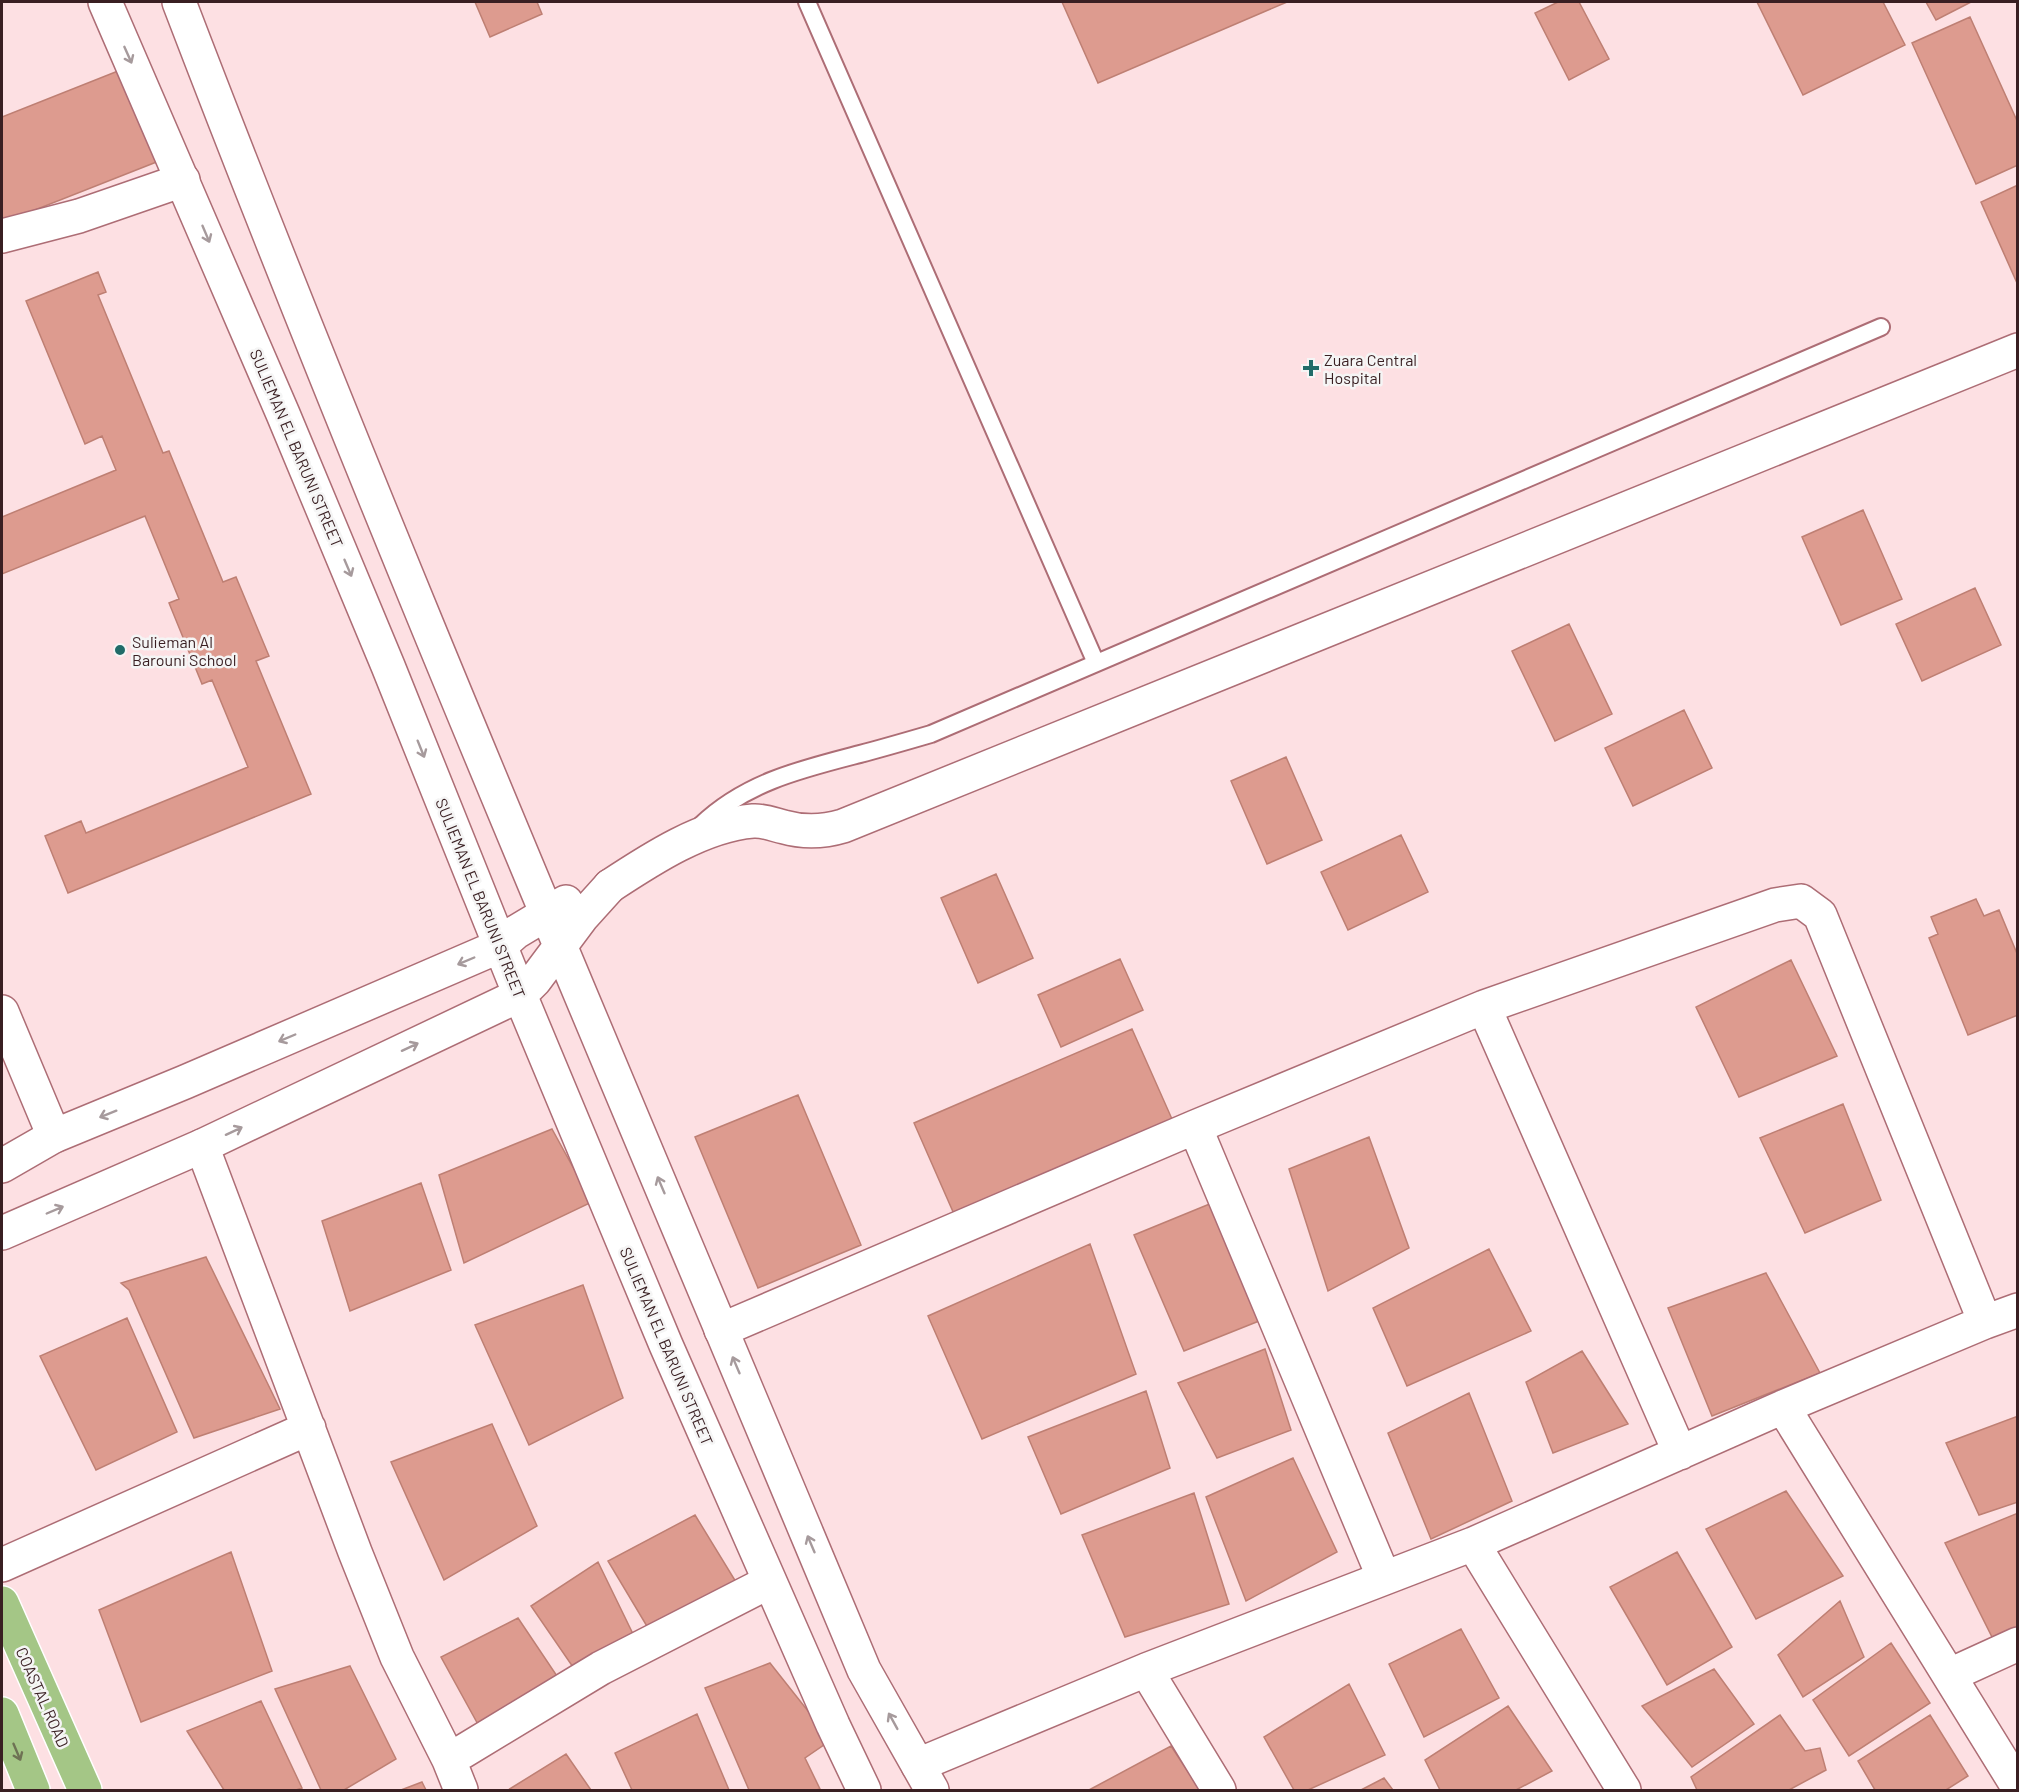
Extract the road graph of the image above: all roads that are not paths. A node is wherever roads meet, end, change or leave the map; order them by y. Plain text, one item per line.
1 (105, 2) edge
2 (179, 2) edge
3 (807, 2) edge
4 (183, 180) junction
5 (2, 236) edge
6 (1881, 327) dead end
7 (2018, 350) edge
8 (1096, 663) junction
9 (683, 842) junction
10 (610, 886) junction
11 (547, 912) junction
12 (561, 944) junction
13 (500, 946) junction
14 (520, 995) junction
15 (1484, 1007) junction
16 (2, 1012) edge
17 (1195, 1127) junction
18 (54, 1136) junction
19 (202, 1146) junction
20 (2, 1166) edge
21 (2, 1233) edge
22 (2018, 1310) edge
23 (1985, 1322) junction
24 (721, 1330) junction
25 (1784, 1407) junction
26 (309, 1428) junction
27 (1680, 1453) junction
28 (1473, 1544) junction
29 (2, 1565) edge
30 (1384, 1578) junction
31 (770, 1582) junction
32 (2, 1603) edge
33 (2018, 1644) edge
34 (1146, 1671) junction
35 (1950, 1675) junction
36 (2, 1714) edge
37 (449, 1760) junction
38 (925, 1778) edge
39 (2018, 1786) edge
40 (864, 1790) edge
41 (33, 1791) edge
42 (85, 1791) edge
43 (461, 1791) edge
44 (1219, 1791) edge
45 (1624, 1791) edge

1 -> 4 street, SULIEMAN EL BARUNI STREET
2 - 11 street
3 - 8 lane
4 - 5 street
4 -> 13 street, SULIEMAN EL BARUNI STREET
6 - 8 lane
7 - 9 street
8 - 9 lane
9 - 10 street
10 - 11 street
10 - 12 street
11 - 12 street
11 - 13 street
12 - 14 street
24 -> 12 street
13 - 14 street, SULIEMAN EL BARUNI STREET
13 -> 18 street
19 -> 14 street
14 - 31 street, SULIEMAN EL BARUNI STREET
15 - 17 street
15 - 23 street
15 - 27 street
16 - 18 street
17 - 24 street
17 - 30 street
18 - 20 street
21 -> 19 street
19 - 26 street
22 - 23 street
23 - 25 street
38 -> 24 street
25 - 27 street
25 - 35 street
26 - 29 street
26 - 37 street
27 - 28 street
28 - 30 street
28 - 45 street
30 - 34 street
31 - 37 street
31 - 40 street, SULIEMAN EL BARUNI STREET
32 - 42 highway, COASTAL ROAD
33 - 35 street
34 - 38 street
34 - 44 street
35 - 39 street
36 -> 41 highway
37 - 43 street

